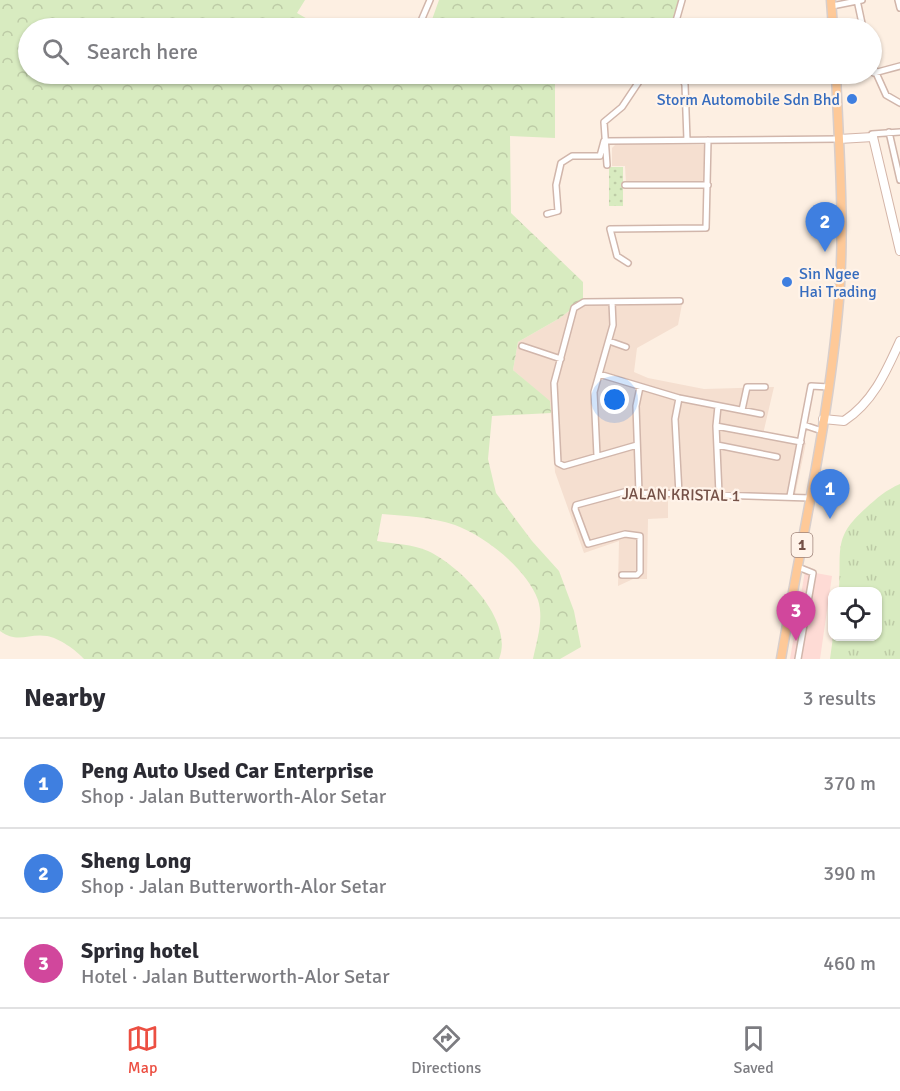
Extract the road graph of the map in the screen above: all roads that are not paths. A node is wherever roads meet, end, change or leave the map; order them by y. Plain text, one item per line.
1 (430, 0) edge
2 (682, 0) edge
3 (858, 0) edge
4 (898, 0) edge
5 (832, 3) edge
6 (900, 9) edge
7 (422, 18) edge
8 (677, 18) edge
9 (833, 18) edge
10 (861, 18) edge
11 (900, 66) edge
12 (882, 72) edge
13 (637, 84) edge
14 (685, 84) edge
15 (836, 84) edge
16 (880, 84) edge
17 (900, 103) edge
18 (889, 132) junction
19 (900, 132) edge
20 (872, 134) dead end
21 (839, 139) junction
22 (708, 140) junction
23 (606, 141) junction
24 (687, 141) junction
25 (607, 165) dead end
26 (900, 177) edge
27 (708, 184) junction
28 (625, 185) dead end
29 (547, 214) dead end
30 (899, 241) edge
31 (900, 251) edge
32 (628, 263) dead end
33 (680, 301) dead end
34 (612, 302) junction
35 (609, 341) junction
36 (900, 341) edge
37 (522, 346) dead end
38 (626, 347) dead end
39 (561, 359) junction
40 (599, 374) junction
41 (640, 387) junction
42 (765, 387) dead end
43 (829, 387) junction
44 (679, 398) junction
45 (718, 406) junction
46 (742, 410) junction
47 (761, 414) dead end
48 (823, 419) junction
49 (804, 425) junction
50 (716, 426) junction
51 (822, 431) junction
52 (801, 442) junction
53 (637, 445) junction
54 (717, 445) junction
55 (597, 456) junction
56 (777, 457) dead end
57 (639, 493) junction
58 (679, 494) junction
59 (719, 494) junction
60 (790, 496) junction
61 (810, 498) junction
62 (798, 567) junction
63 (622, 575) dead end
64 (781, 659) edge
65 (798, 659) edge

1 - 7 street
2 - 8 street
3 - 5 street
3 - 10 street
4 - 6 street
5 - 9 main road
11 - 12 street
13 - 23 street
14 - 24 street
15 - 21 main road, 1
16 - 17 street
18 - 19 street
18 - 20 street
18 - 26 street
21 - 22 street
21 - 30 street
21 - 43 main road, 1
22 - 24 street
22 - 27 street
23 - 24 street
23 - 25 street
23 - 29 street
27 - 28 street
27 - 32 street
30 - 31 street
33 - 34 street
34 - 35 street
34 - 39 street
35 - 38 street
35 - 40 street
36 - 48 street
37 - 39 street
39 - 55 street
40 - 41 street
40 - 55 street
41 - 44 street
41 - 53 street
42 - 46 street
43 - 48 main road, 1
43 - 49 street
44 - 45 street
44 - 58 street
45 - 46 street
45 - 50 street
46 - 47 street
48 - 51 main road, 1
49 - 51 street
49 - 52 street
50 - 52 street
50 - 54 street
51 - 61 main road, 1
52 - 60 street
53 - 55 street
53 - 57 street
54 - 56 street
54 - 59 street
57 - 58 street, JALAN KRISTAL 1
57 - 63 street, JALAN KRISTAL 1
58 - 59 street, JALAN KRISTAL 1
59 - 60 street, JALAN KRISTAL 1
60 - 61 street, JALAN KRISTAL 1
61 - 62 main road, 1
62 - 64 main road, 1
62 - 65 street

